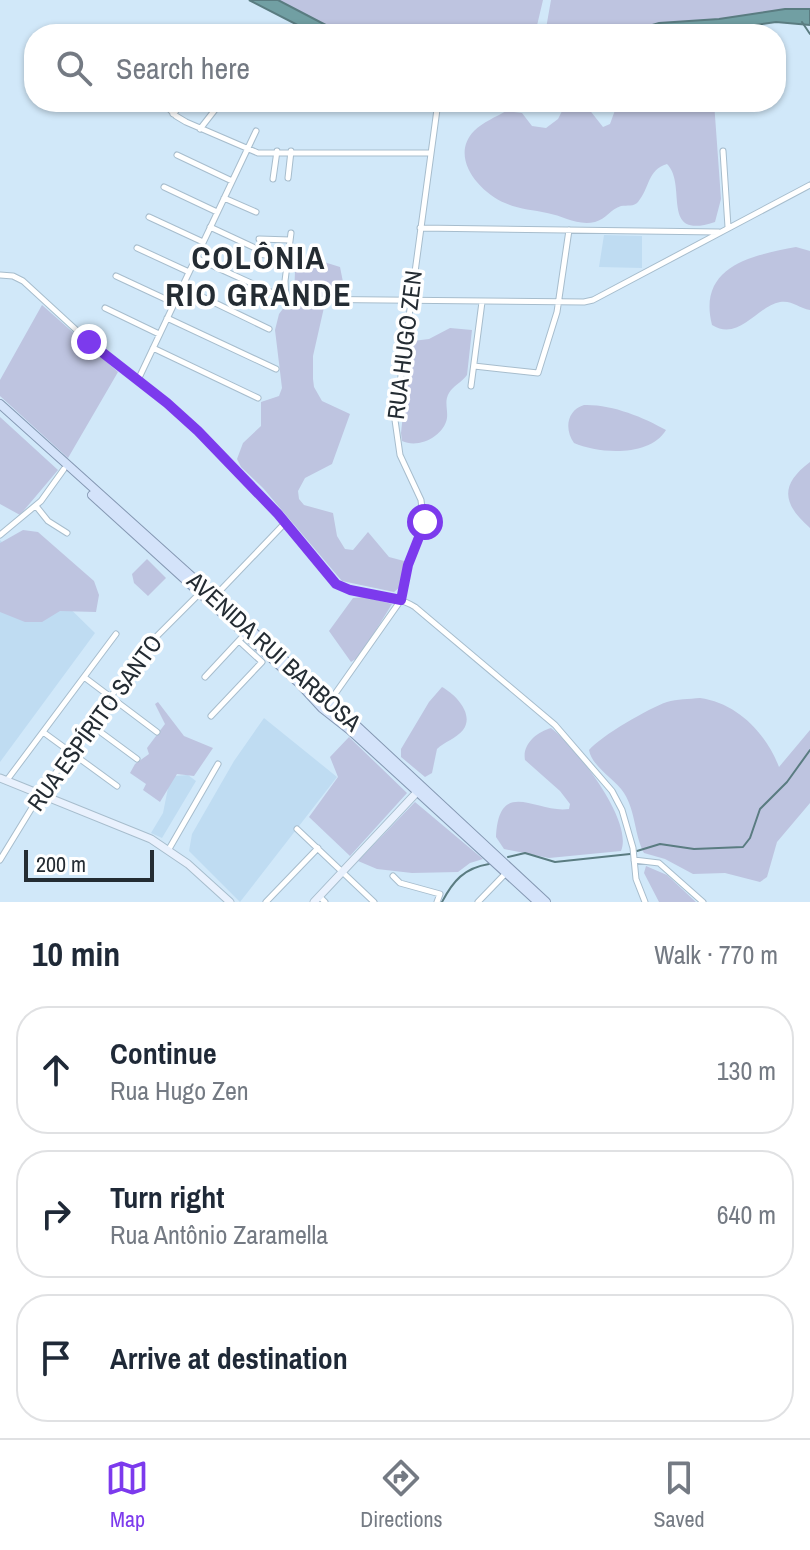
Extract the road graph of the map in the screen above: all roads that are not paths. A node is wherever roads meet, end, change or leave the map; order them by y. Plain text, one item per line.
1 (213, 112) edge
2 (436, 112) edge
3 (173, 114) edge
4 (200, 129) junction
5 (256, 131) dead end
6 (247, 149) junction
7 (277, 151) junction
8 (291, 151) junction
9 (723, 151) dead end
10 (430, 153) junction
11 (177, 155) dead end
12 (288, 178) dead end
13 (273, 179) dead end
14 (232, 181) junction
15 (810, 185) edge
16 (164, 187) dead end
17 (224, 198) junction
18 (217, 212) junction
19 (256, 212) dead end
20 (149, 217) dead end
21 (210, 227) junction
22 (728, 227) junction
23 (420, 228) junction
24 (569, 230) junction
25 (719, 232) junction
26 (259, 239) dead end
27 (203, 242) junction
28 (253, 247) dead end
29 (137, 248) dead end
30 (258, 254) dead end
31 (196, 258) junction
32 (288, 258) junction
33 (189, 272) junction
34 (0, 275) edge
35 (116, 276) dead end
36 (182, 287) junction
37 (286, 299) junction
38 (410, 302) junction
39 (482, 302) junction
40 (559, 302) junction
41 (174, 303) junction
42 (105, 308) dead end
43 (167, 318) junction
44 (269, 329) dead end
45 (159, 334) junction
46 (153, 348) junction
47 (474, 366) junction
48 (276, 369) dead end
49 (138, 380) junction
50 (471, 386) dead end
51 (258, 398) dead end
52 (0, 404) edge
53 (0, 410) edge
54 (64, 469) junction
55 (36, 506) junction
56 (285, 523) junction
57 (67, 533) dead end
58 (0, 535) edge
59 (200, 593) junction
60 (214, 597) junction
61 (401, 600) junction
62 (116, 634) dead end
63 (242, 638) junction
64 (84, 677) junction
65 (205, 677) dead end
66 (111, 698) junction
67 (327, 706) junction
68 (211, 716) dead end
69 (91, 725) junction
70 (43, 732) junction
71 (157, 732) dead end
72 (71, 752) junction
73 (137, 759) dead end
74 (218, 764) dead end
75 (4, 779) edge
76 (117, 786) dead end
77 (420, 789) junction
78 (41, 793) junction
79 (297, 829) dead end
80 (318, 848) junction
81 (169, 849) junction
82 (0, 860) edge
83 (634, 860) junction
84 (503, 867) junction
85 (342, 872) junction
86 (393, 876) dead end
87 (319, 900) edge
88 (230, 902) edge
89 (266, 902) edge
90 (374, 902) edge
91 (437, 902) edge
92 (478, 902) edge
93 (538, 902) edge
94 (546, 902) edge
95 (645, 902) edge
96 (703, 902) edge

1 - 4 street
2 - 10 street, RUA HUGO ZEN
3 - 4 street
4 - 6 street
5 - 6 street
6 - 7 street
6 - 14 street
7 - 8 street
7 - 13 street
8 - 10 street
8 - 12 street
9 - 22 street
10 - 23 street, RUA HUGO ZEN
11 - 14 street
14 - 17 street
15 - 22 street
16 - 18 street
17 - 18 street
17 - 19 street
18 - 21 street
20 - 27 street
21 - 27 street
21 - 28 street
22 - 25 street
23 - 24 street
23 - 38 street, RUA HUGO ZEN
24 - 25 street
24 - 40 street
25 - 40 street
26 - 32 street
27 - 31 street
29 - 33 street
30 - 32 street
31 - 33 street
31 - 37 street
32 - 37 street
33 - 36 street
34 - 49 street
35 - 41 street
36 - 41 street
36 - 44 street
37 - 38 street
38 - 39 street
38 - 61 street, RUA HUGO ZEN
39 - 40 street
39 - 47 street
40 - 47 street
41 - 43 street
42 - 45 street
43 - 45 street
43 - 48 street
45 - 46 street
46 - 49 street
46 - 51 street
47 - 50 street
49 - 56 street
52 - 60 main road, AVENIDA RUI BARBOSA
53 - 54 main road, AVENIDA RUI BARBOSA
54 - 55 street
54 - 59 main road, AVENIDA RUI BARBOSA
55 - 57 street
55 - 58 street
56 - 60 street
56 - 61 street
59 - 63 main road, AVENIDA RUI BARBOSA
59 - 66 street, RUA ESPÍRITO SANTO
60 - 67 main road, AVENIDA RUI BARBOSA
61 - 67 street, RUA HUGO ZEN
61 - 83 street
62 - 64 street
63 - 65 street
63 - 67 main road, AVENIDA RUI BARBOSA
63 - 68 street
64 - 66 street
64 - 70 street
66 - 69 street, RUA ESPÍRITO SANTO
66 - 71 street
67 - 77 main road, AVENIDA RUI BARBOSA
69 - 72 street, RUA ESPÍRITO SANTO
69 - 73 street
70 - 72 street
70 - 75 street
72 - 76 street
72 - 78 street, RUA ESPÍRITO SANTO
74 - 81 street
75 - 78 street
77 - 84 main road, AVENIDA RUI BARBOSA
77 - 85 street
78 - 81 street
78 - 82 street, RUA ESPÍRITO SANTO
79 - 80 street
80 - 85 street
80 - 89 street
81 - 88 street
83 - 95 street
83 - 96 street
84 - 92 street
84 - 93 main road, AVENIDA RUI BARBOSA
84 - 94 main road, AVENIDA RUI BARBOSA
85 - 87 street
85 - 90 street
86 - 91 street

